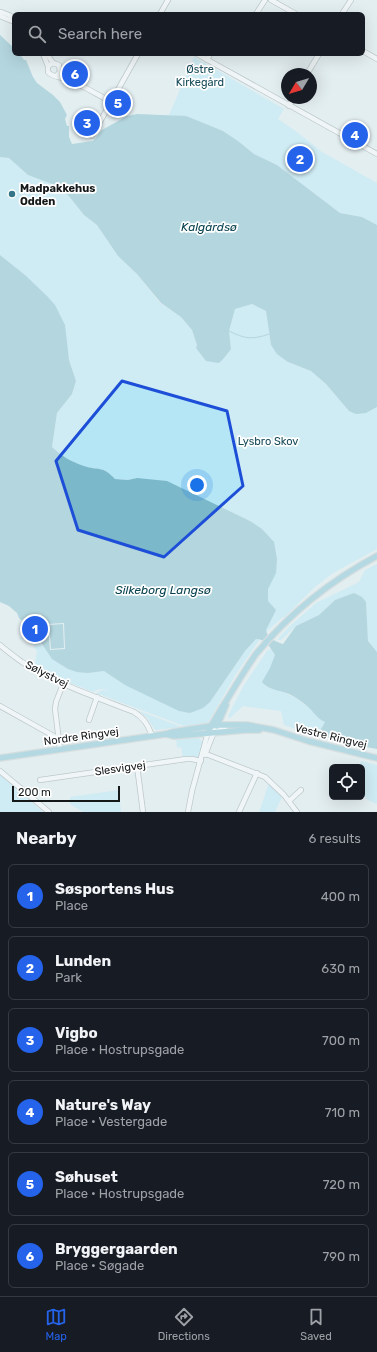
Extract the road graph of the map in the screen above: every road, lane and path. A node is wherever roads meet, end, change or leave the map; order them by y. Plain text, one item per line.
1 (168, 0) edge
2 (264, 0) edge
3 (271, 0) edge
4 (350, 0) edge
5 (161, 12) edge
6 (257, 12) edge
7 (292, 12) edge
8 (343, 12) edge
9 (0, 14) edge
10 (12, 17) edge
11 (12, 21) edge
12 (365, 52) edge
13 (45, 56) edge
14 (48, 56) edge
15 (137, 56) edge
16 (201, 56) edge
17 (209, 56) edge
18 (318, 56) edge
19 (377, 59) edge
20 (207, 60) junction
21 (53, 63) junction
22 (48, 66) junction
23 (311, 68) edge
24 (61, 70) junction
25 (57, 76) junction
26 (76, 83) junction
27 (113, 98) junction
28 (289, 106) joint
29 (92, 136) dead end
30 (377, 154) edge
31 (377, 556) edge
32 (0, 645) edge
33 (63, 684) junction
34 (97, 698) junction
35 (0, 706) edge
36 (89, 720) dead end
37 (213, 729) junction
38 (279, 733) junction
39 (166, 734) junction
40 (152, 736) junction
41 (59, 739) junction
42 (60, 749) junction
43 (206, 754) junction
44 (0, 758) edge
45 (377, 758) edge
46 (201, 761) junction
47 (137, 766) junction
48 (0, 771) edge
49 (257, 773) junction
50 (40, 780) dead end
51 (301, 790) dead end
52 (289, 801) junction
53 (49, 812) edge
54 (143, 812) edge
55 (188, 812) edge
56 (240, 812) edge
57 (297, 812) edge

1 - 5 street
2 - 6 street
3 - 7 street
4 - 8 street
9 - 10 street
9 - 11 street
12 - 19 street
13 - 22 street
14 - 21 street
15 - 27 street
16 - 20 street
17 - 20 street
18 - 23 street
20 - 28 street
21 - 22 street
21 - 24 street
22 - 25 street
24 - 25 street
24 - 26 street
25 - 26 street
26 - 27 street
27 - 29 street
28 - 30 street
31 - 37 main road
32 - 33 street, Sølystvej
33 - 34 street, Sølystvej
33 - 41 street
34 - 36 street
34 - 40 street, Sølystvej
35 - 41 street
37 - 38 main road, Vestre Ringvej
37 - 38 main road, Vestre Ringvej
37 - 39 main road, Nordre Ringvej
37 - 39 main road, Nordre Ringvej
37 - 43 street
37 - 46 street
38 - 45 main road, Vestre Ringvej
39 - 40 main road, Nordre Ringvej
40 - 42 main road, Nordre Ringvej
41 - 42 street
42 - 44 main road, Nordre Ringvej
43 - 46 street
43 - 49 street
46 - 47 street, Slesvigvej
46 - 55 street
47 - 50 street, Slesvigvej
47 - 54 street
48 - 53 street
49 - 52 street
49 - 56 street
51 - 52 street
52 - 57 street

